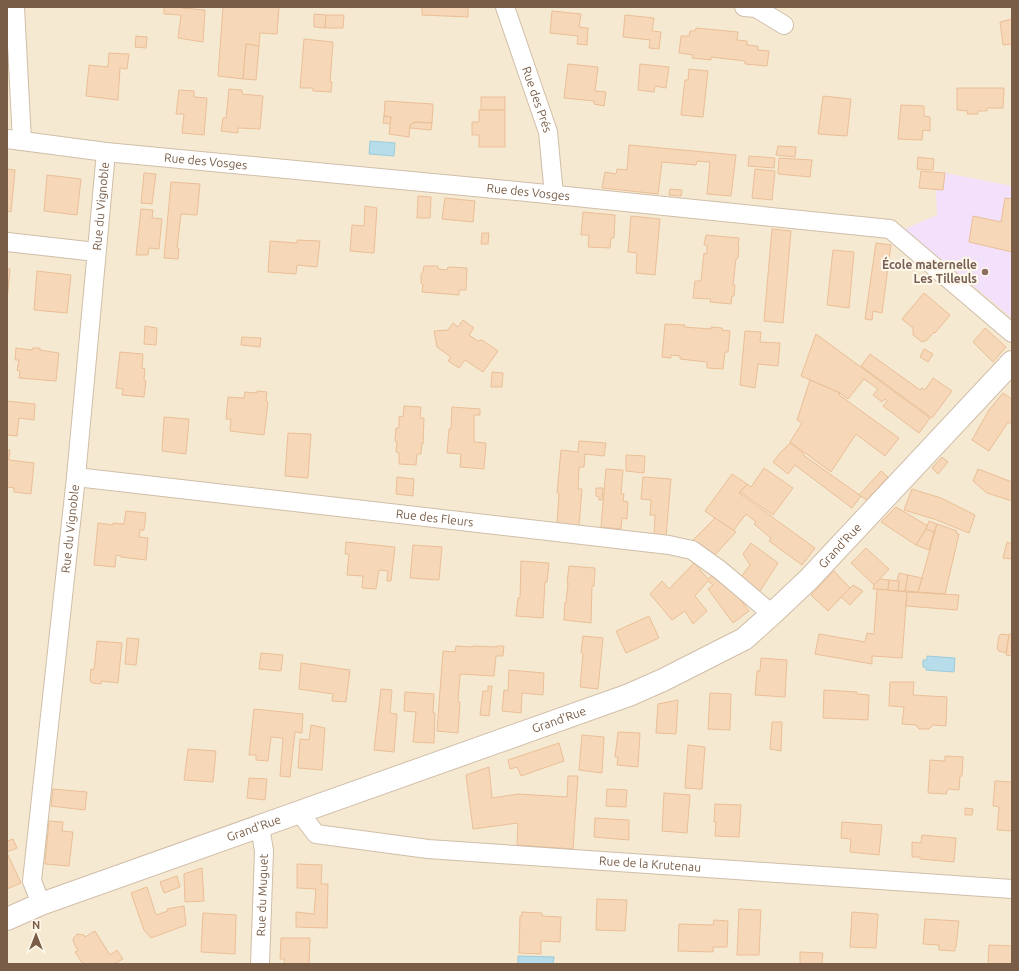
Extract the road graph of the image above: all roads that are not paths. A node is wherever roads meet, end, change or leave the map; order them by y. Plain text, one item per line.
1 (16, 7) edge
2 (505, 7) edge
3 (744, 7) edge
4 (784, 25) dead end
5 (14, 140) edge
6 (106, 152) junction
7 (554, 196) junction
8 (7, 242) edge
9 (96, 252) junction
10 (1012, 333) edge
11 (1012, 362) edge
12 (76, 477) junction
13 (772, 614) junction
14 (300, 813) junction
15 (260, 826) junction
16 (1012, 889) edge
17 (41, 904) junction
18 (7, 919) edge
19 (260, 964) edge

1 - 5 street
2 - 7 street, Rue des Prés
3 - 4 street
5 - 6 street, Rue des Vosges
6 - 7 street, Rue des Vosges
6 - 9 street, Rue du Vignoble
7 - 10 street, Rue des Vosges
8 - 9 street
9 - 12 street, Rue du Vignoble
11 - 13 street, Grand'Rue
12 - 13 street, Rue des Fleurs
12 - 17 street, Rue du Vignoble
13 - 14 street, Grand'Rue
14 - 15 street, Grand'Rue
14 - 16 street, Rue de la Krutenau
15 - 17 street, Grand'Rue
15 - 19 street, Rue du Muguet
17 - 18 street, Grand'Rue

